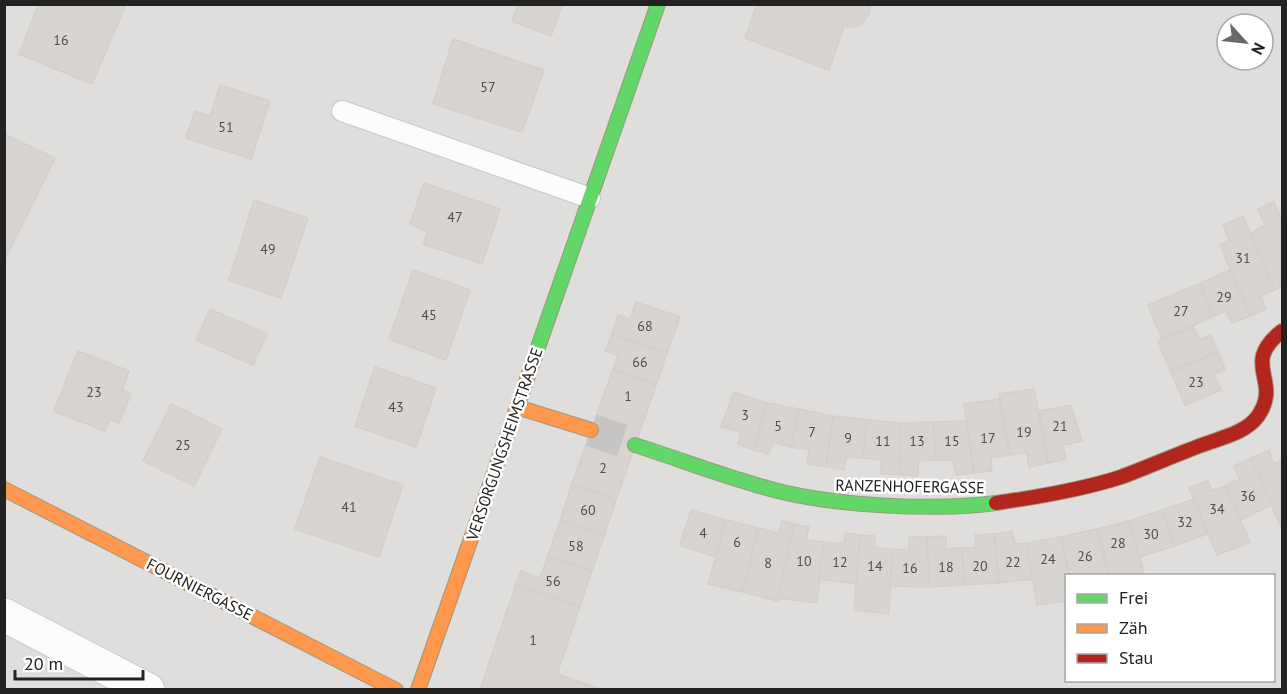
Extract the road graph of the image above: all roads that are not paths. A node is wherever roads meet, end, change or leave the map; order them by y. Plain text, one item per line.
1 (658, 4) edge
2 (342, 111) dead end
3 (590, 198) junction
4 (1282, 331) edge
5 (517, 407) junction
6 (591, 430) tunnel mouth
7 (635, 445) tunnel mouth
8 (4, 489) edge
9 (4, 615) edge
10 (148, 690) edge
11 (396, 690) edge
12 (418, 690) edge

1 - 3 street, VERSORGUNGSHEIMSTRASSE
2 - 3 lane
3 - 5 street, VERSORGUNGSHEIMSTRASSE
4 - 7 street, RANZENHOFERGASSE
5 - 6 street
5 - 12 street, VERSORGUNGSHEIMSTRASSE
8 - 11 street, FOURNIERGASSE
9 - 10 street

